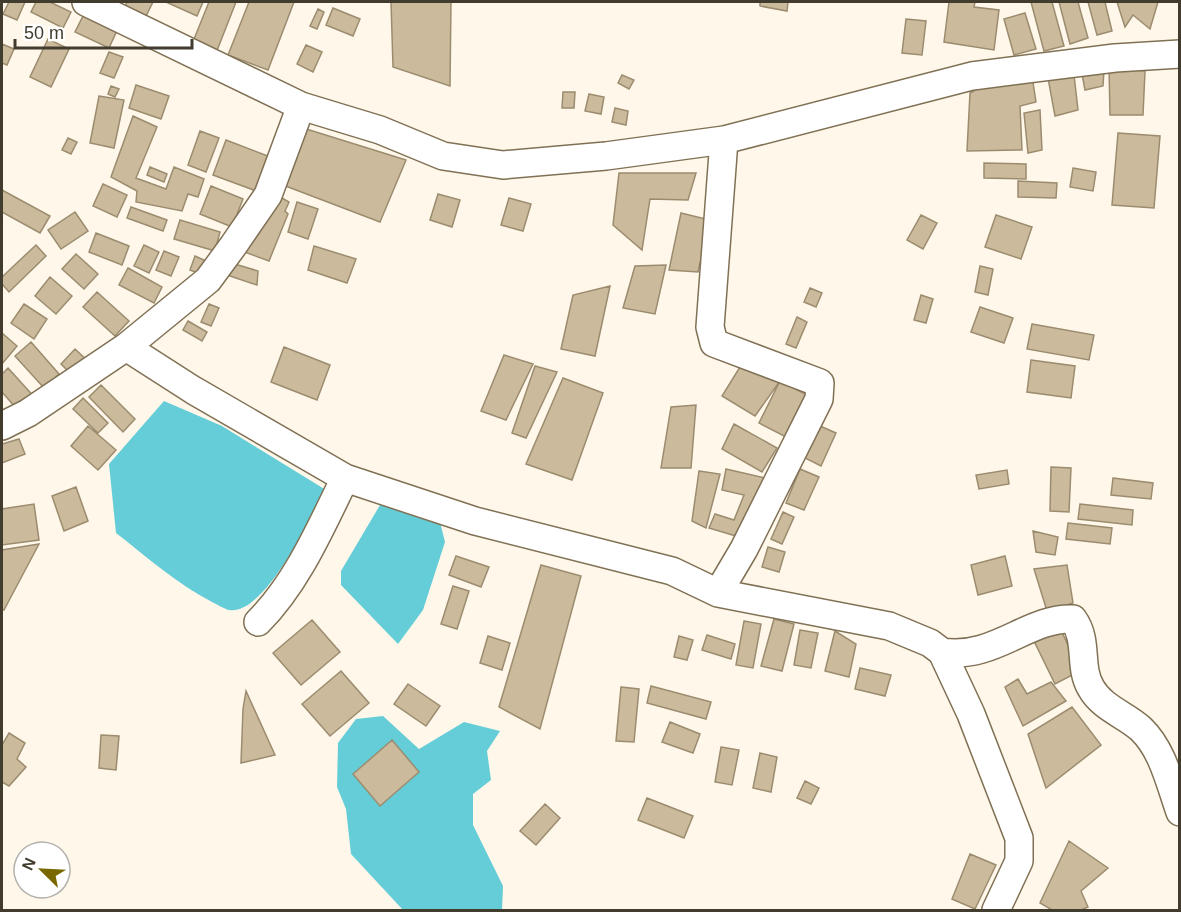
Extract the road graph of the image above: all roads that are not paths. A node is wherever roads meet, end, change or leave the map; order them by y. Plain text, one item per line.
1 (86, 2) edge
2 (1179, 54) edge
3 (301, 106) junction
4 (724, 140) junction
5 (126, 347) junction
6 (2, 426) edge
7 (345, 478) junction
8 (718, 593) junction
9 (258, 622) dead end
10 (942, 652) junction
11 (1179, 812) edge
12 (996, 910) edge

1 - 3 street
2 - 4 street
3 - 4 street
3 - 5 street
4 - 8 street
5 - 6 street
5 - 7 street
7 - 8 street
7 - 9 street
8 - 10 street
10 - 11 street
10 - 12 street

